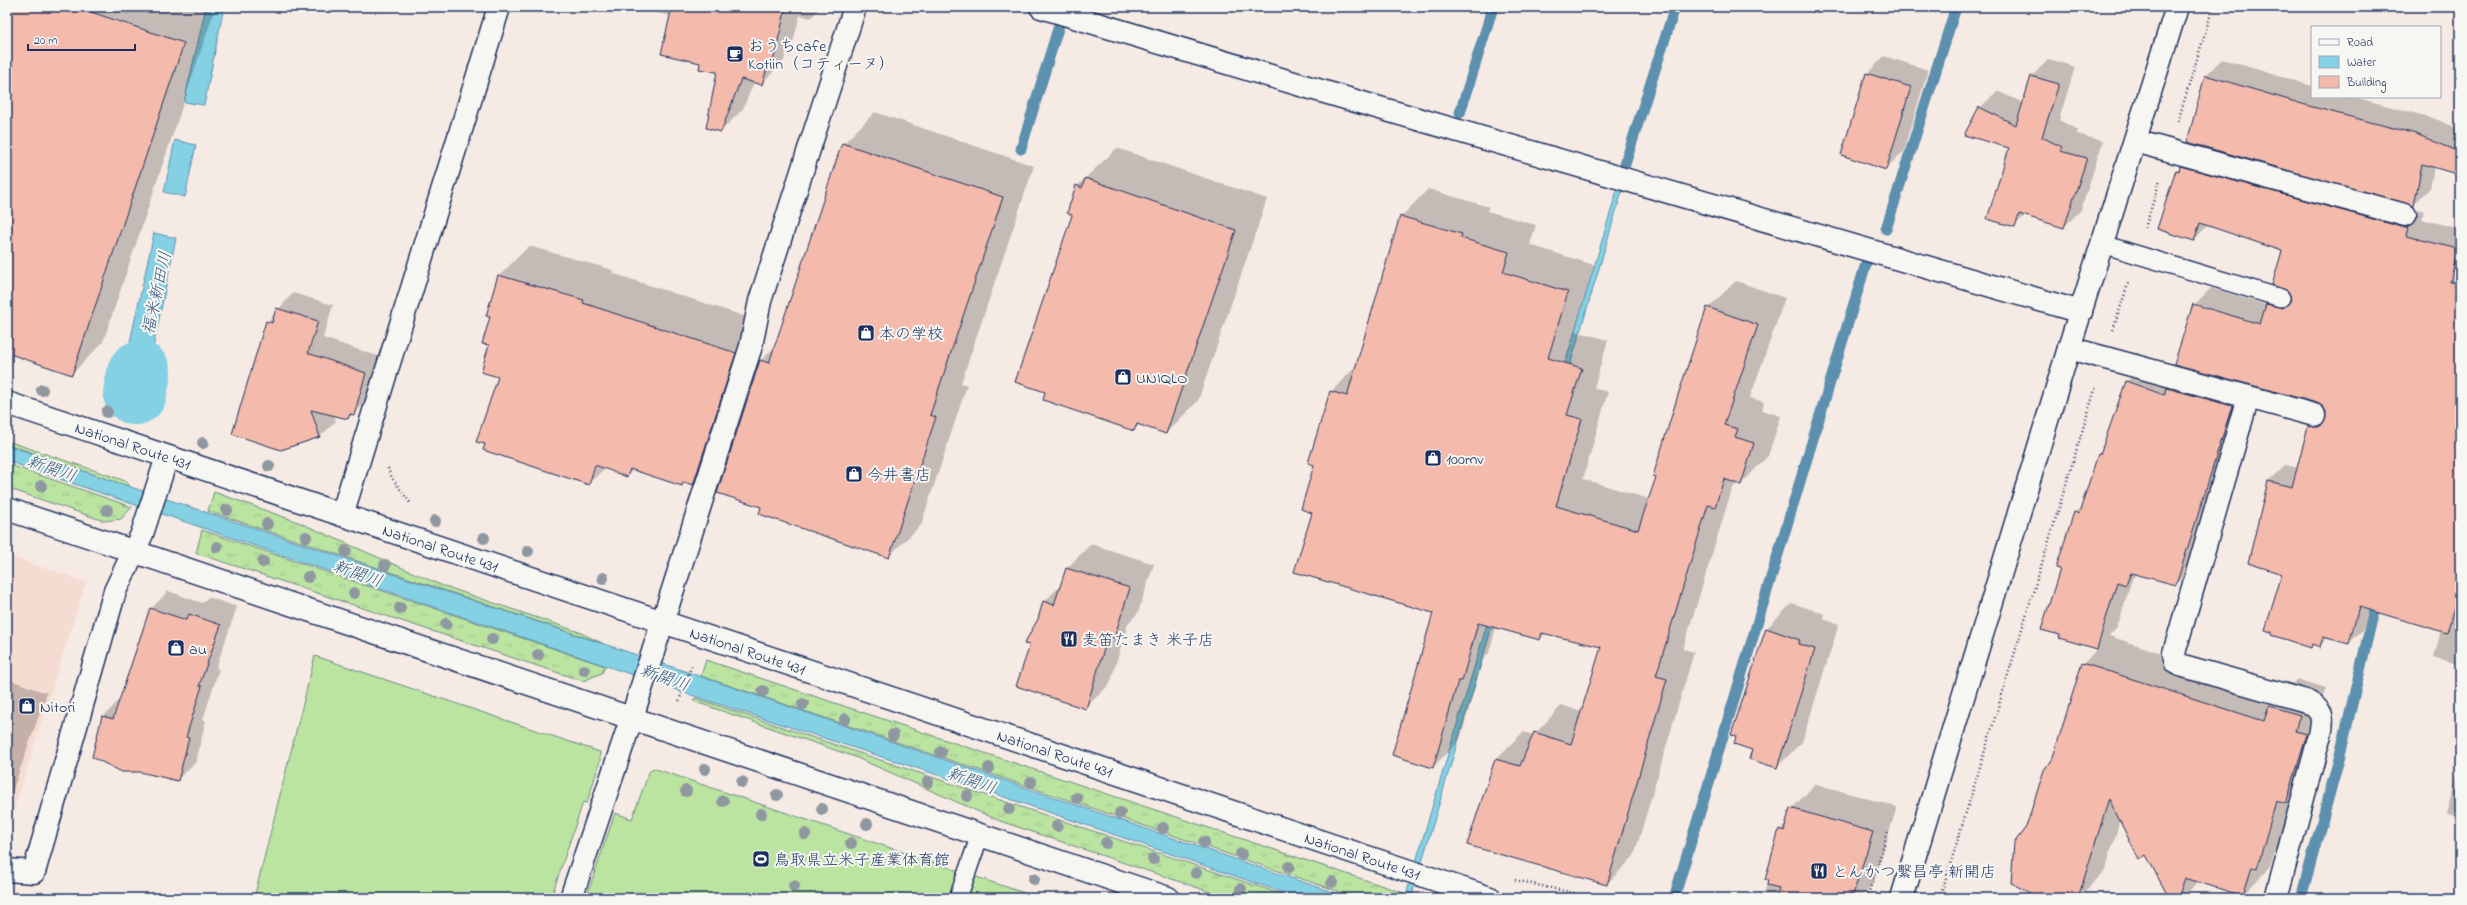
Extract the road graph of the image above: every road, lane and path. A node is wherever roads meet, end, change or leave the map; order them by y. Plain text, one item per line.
1 (498, 7) edge
2 (855, 7) edge
3 (1041, 7) edge
4 (2177, 7) edge
5 (2135, 141) junction
6 (2405, 215) dead end
7 (2102, 244) junction
8 (2281, 298) dead end
9 (2081, 312) junction
10 (2069, 348) junction
11 (2096, 383) dead end
12 (2248, 397) junction
13 (7, 403) edge
14 (2314, 415) dead end
15 (164, 464) junction
16 (387, 464) dead end
17 (417, 506) dead end
18 (7, 509) edge
19 (342, 515) junction
20 (138, 542) junction
21 (661, 628) junction
22 (694, 656) dead end
23 (679, 701) dead end
24 (633, 713) junction
25 (980, 834) junction
26 (7, 870) edge
27 (1508, 877) dead end
28 (571, 898) edge
29 (958, 898) edge
30 (1168, 898) edge
31 (1490, 898) edge
32 (1596, 898) edge
33 (1902, 898) edge
34 (1940, 898) edge
35 (2276, 898) edge

1 - 19 main road
2 - 21 main road
3 - 9 main road
4 - 5 main road
5 - 6 main road
5 - 7 main road
7 - 8 lane
7 - 9 main road
9 - 10 main road
10 - 12 main road
10 - 33 main road
11 - 34 path
12 - 14 main road
12 - 35 main road
13 - 15 main road, National Route 431
15 - 19 main road, National Route 431
15 - 20 main road
16 - 17 path
18 - 20 main road
19 - 21 main road, National Route 431
20 - 24 main road
20 - 26 main road
21 - 24 main road
21 - 31 main road, National Route 431
22 - 23 path
24 - 25 main road
24 - 28 main road
25 - 29 lane
25 - 30 main road
27 - 32 path

